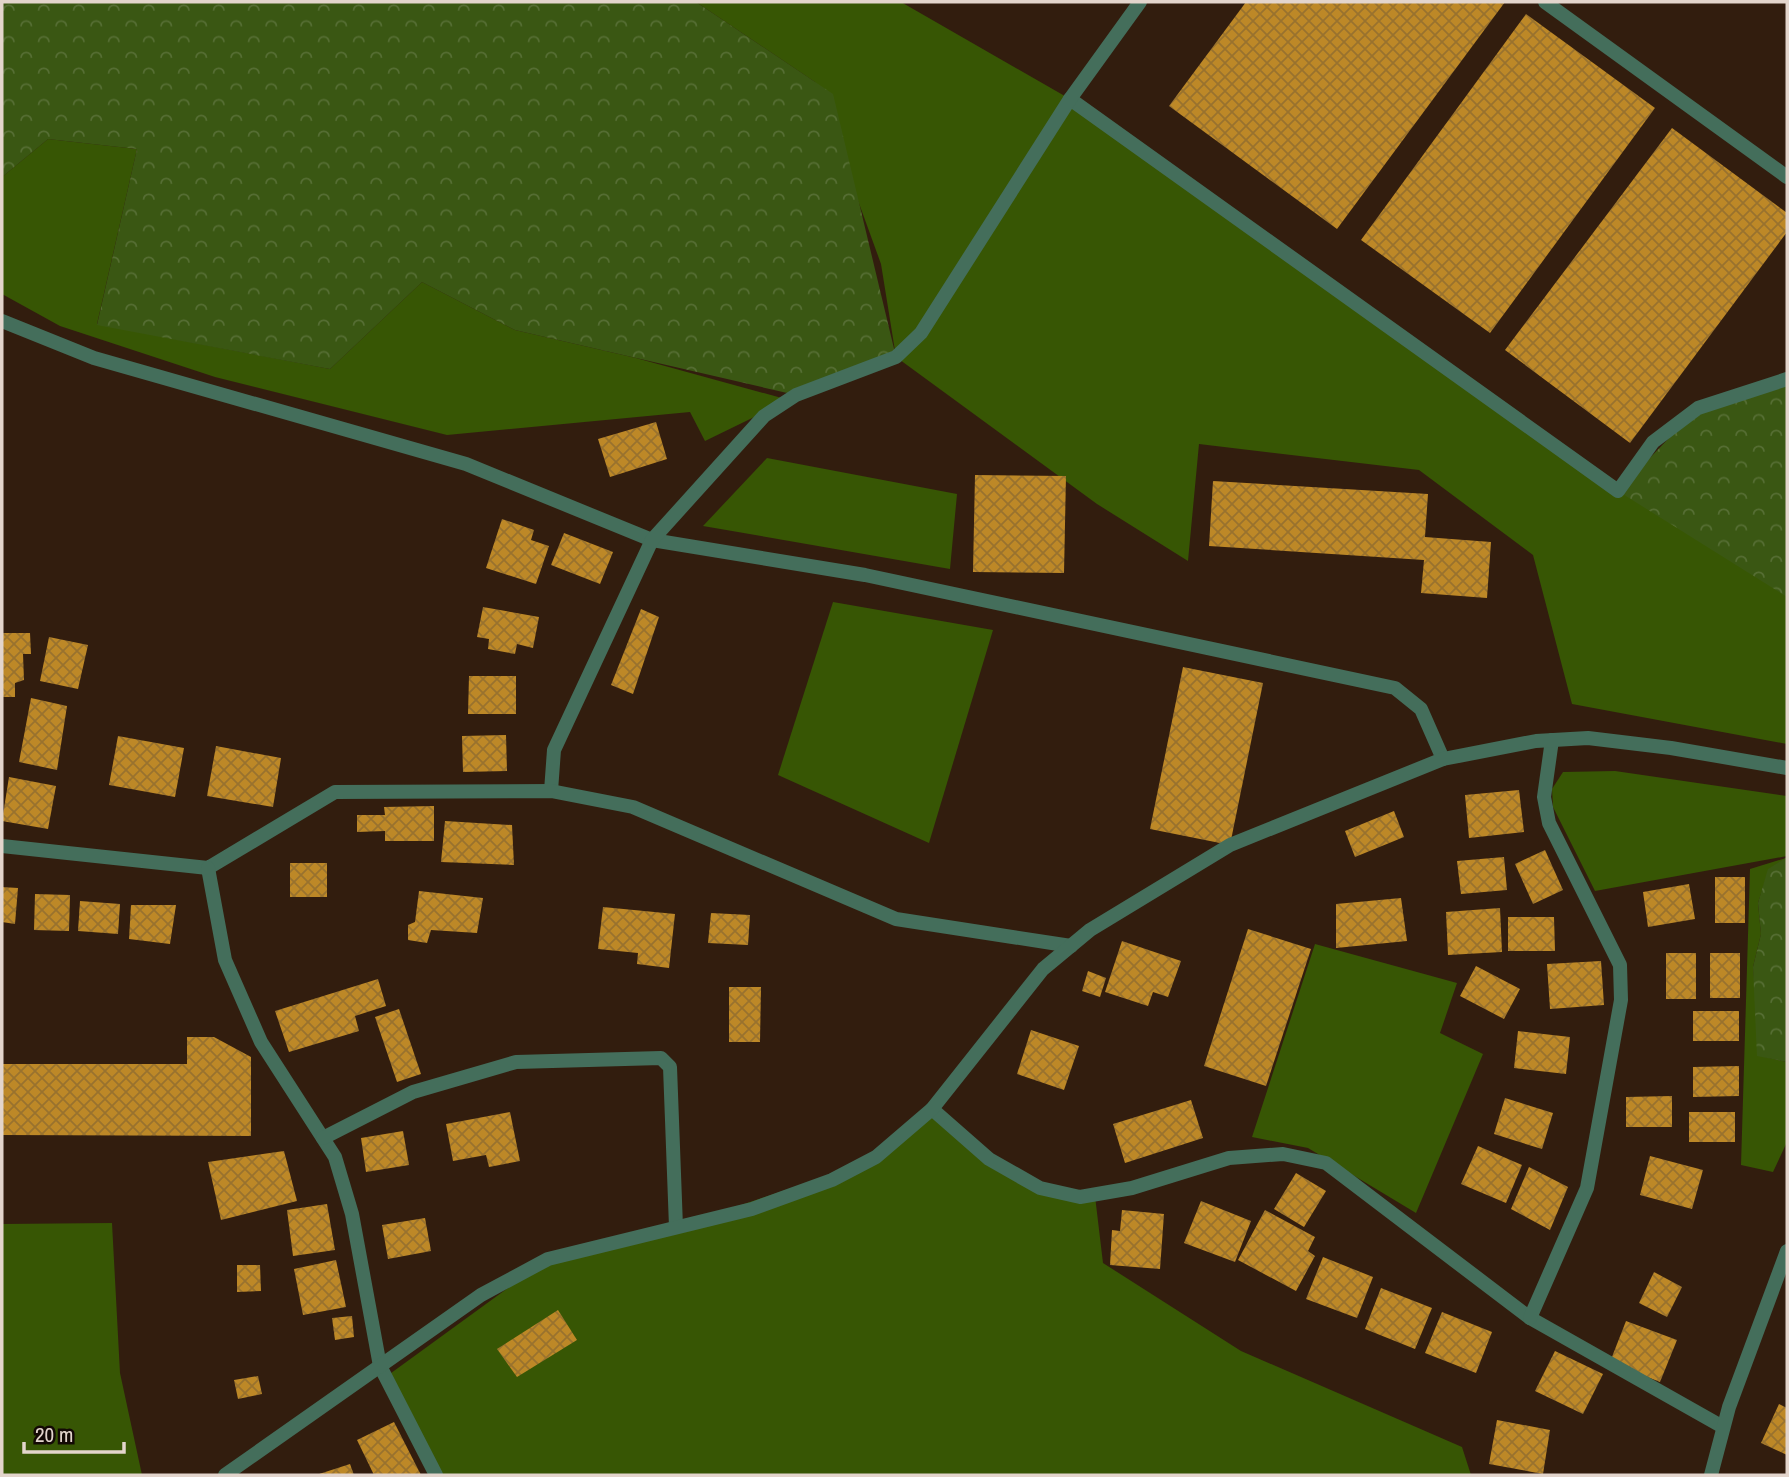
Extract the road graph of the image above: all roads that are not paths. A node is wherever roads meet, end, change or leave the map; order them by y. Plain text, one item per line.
1 (1140, 2) edge
2 (1545, 2) edge
3 (1070, 99) junction
4 (1787, 177) edge
5 (2, 321) edge
6 (1787, 379) edge
7 (652, 540) junction
8 (1552, 740) junction
9 (1443, 759) junction
10 (1787, 768) edge
11 (551, 791) junction
12 (2, 846) edge
13 (208, 868) junction
14 (1071, 946) junction
15 (932, 1109) junction
16 (323, 1138) junction
17 (676, 1227) junction
18 (1787, 1251) edge
19 (1530, 1318) junction
20 (380, 1366) junction
21 (1723, 1427) junction
22 (225, 1475) edge
23 (436, 1475) edge
24 (1711, 1475) edge

1 - 3 street
2 - 4 street
3 - 6 street
3 - 7 street
5 - 7 street
7 - 9 street
7 - 11 street
8 - 9 street
8 - 10 street
8 - 19 street
9 - 14 street
11 - 13 street
11 - 14 street
12 - 13 street
13 - 16 street
14 - 15 street
15 - 17 street
15 - 19 street
16 - 17 street
16 - 20 street
17 - 20 street
18 - 21 street
19 - 21 street
20 - 22 street
20 - 23 street
21 - 24 street

